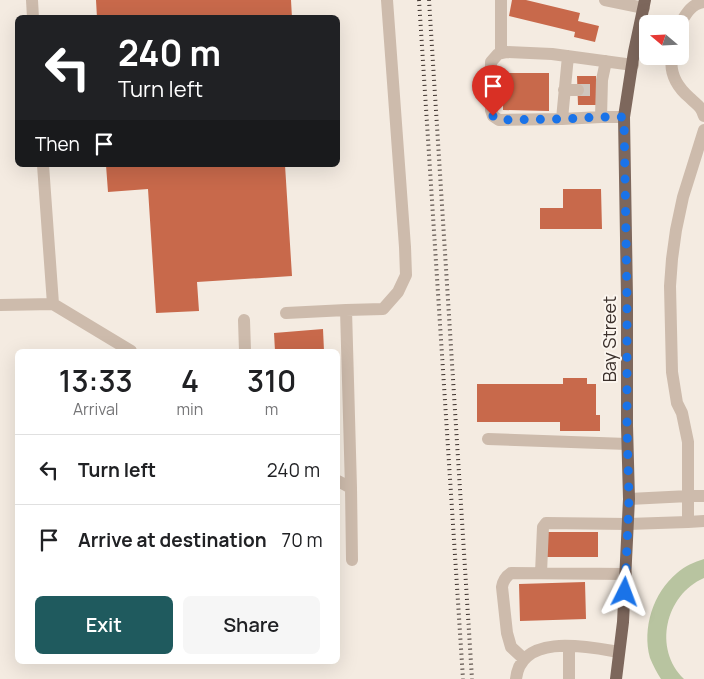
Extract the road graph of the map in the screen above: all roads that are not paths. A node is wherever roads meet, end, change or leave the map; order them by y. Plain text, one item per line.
1 (32, 0) edge
2 (387, 0) edge
3 (500, 0) edge
4 (605, 0) edge
5 (704, 2) edge
6 (644, 4) edge
7 (33, 15) edge
8 (686, 15) edge
9 (501, 53) junction
10 (568, 56) junction
11 (606, 61) junction
12 (632, 65) junction
13 (671, 65) edge
14 (564, 90) junction
15 (578, 90) tunnel mouth
16 (704, 116) edge
17 (601, 117) junction
18 (624, 117) junction
19 (562, 119) junction
20 (704, 130) edge
21 (43, 167) edge
22 (53, 304) junction
23 (0, 305) edge
24 (346, 310) junction
25 (286, 313) dead end
26 (244, 320) dead end
27 (128, 349) edge
28 (245, 349) edge
29 (488, 439) dead end
30 (627, 444) junction
31 (340, 482) edge
32 (351, 488) junction
33 (689, 496) junction
34 (704, 496) edge
35 (629, 499) junction
36 (704, 521) edge
37 (688, 522) junction
38 (628, 524) junction
39 (352, 560) dead end
40 (541, 573) junction
41 (626, 574) junction
42 (569, 646) junction
43 (620, 652) junction
44 (524, 659) junction
45 (516, 679) edge
46 (569, 679) edge
47 (616, 679) edge

1 - 7 lane
2 - 24 lane
3 - 9 lane
4 - 6 lane
5 - 8 lane
6 - 12 main road, Bay Street
9 - 10 lane
9 - 19 lane
10 - 11 lane
10 - 14 lane
11 - 12 lane
11 - 17 lane
12 - 18 main road, Bay Street
13 - 16 lane
14 - 15 lane
14 - 19 lane
17 - 18 lane
17 - 19 lane
18 - 30 main road, Bay Street
20 - 33 lane
21 - 22 lane
22 - 23 lane
22 - 27 lane
24 - 25 lane
24 - 32 lane
26 - 28 lane
29 - 30 lane
30 - 35 main road, Bay Street
31 - 32 lane
32 - 39 lane
33 - 34 lane
33 - 35 lane
33 - 37 lane
35 - 38 main road, Bay Street
36 - 37 lane
37 - 38 lane
38 - 40 lane
38 - 41 main road, Bay Street
40 - 41 lane
40 - 44 lane
41 - 43 main road, Bay Street
42 - 43 lane
42 - 44 lane
42 - 46 lane
43 - 47 main road, Bay Street
44 - 45 lane

